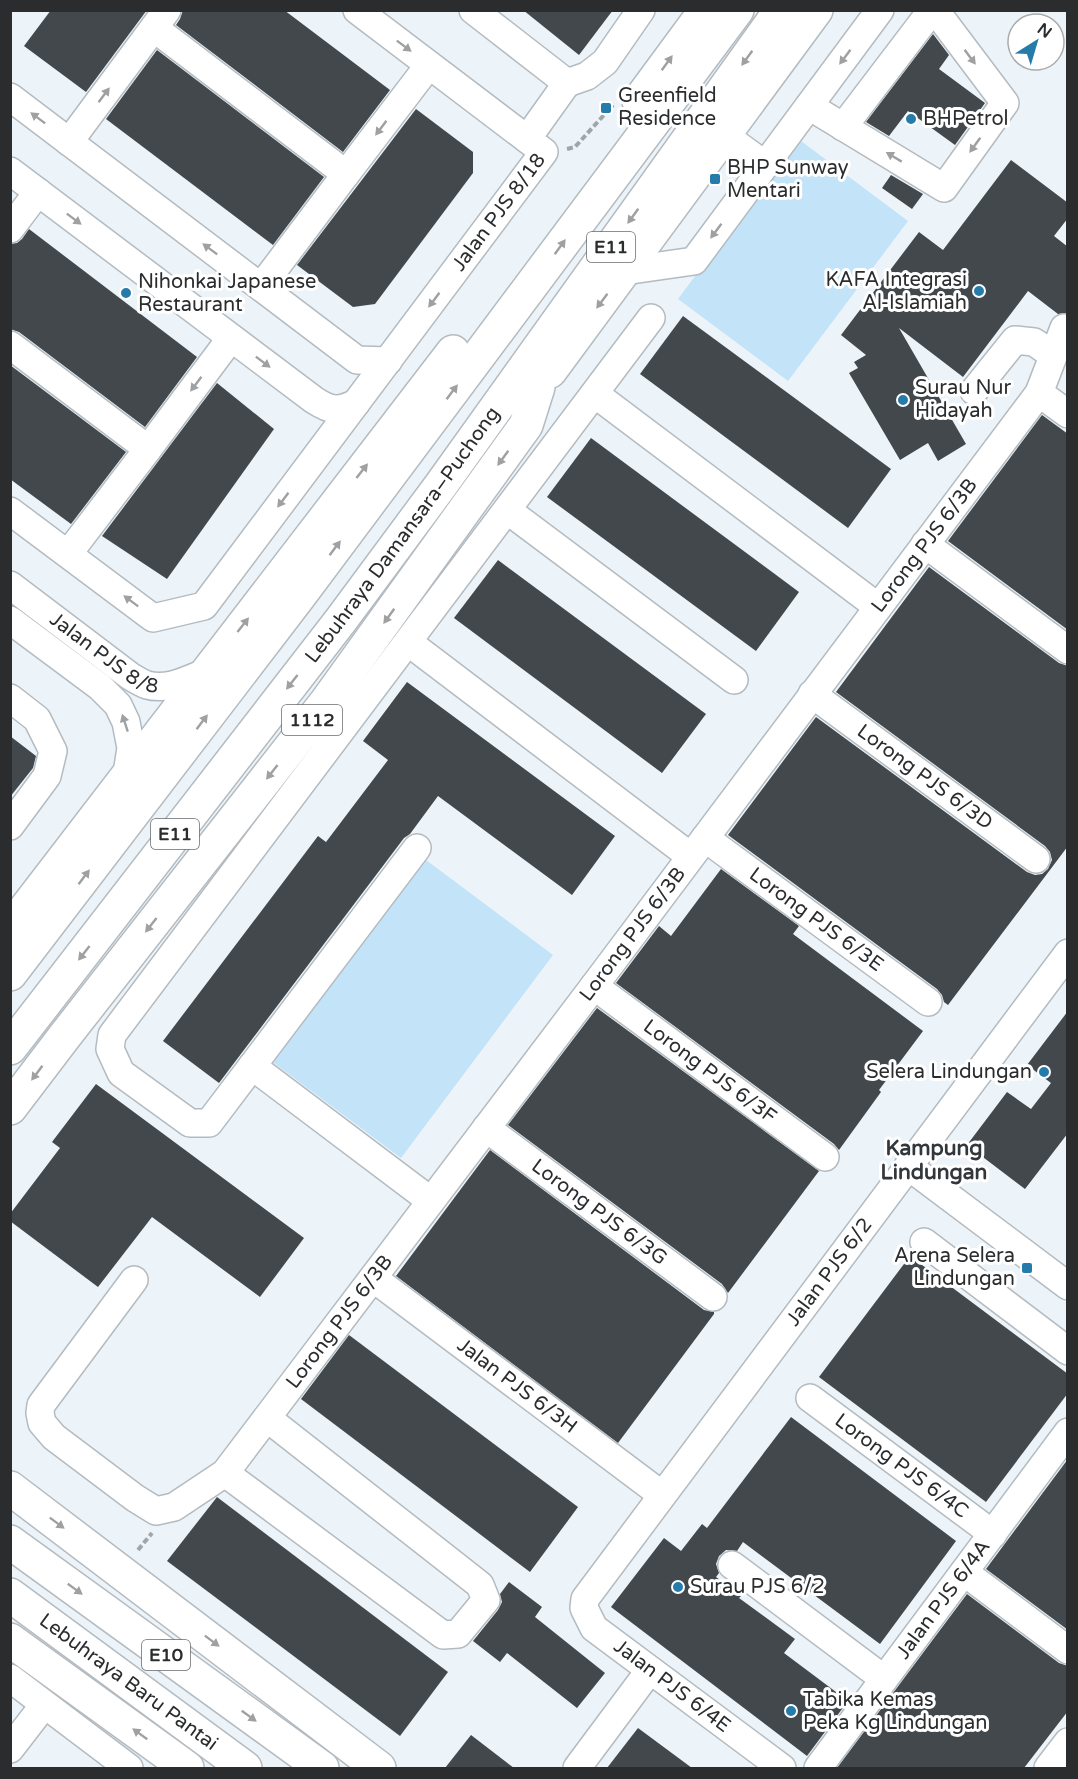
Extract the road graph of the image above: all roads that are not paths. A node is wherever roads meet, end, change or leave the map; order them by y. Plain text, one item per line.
1 (357, 10) edge
2 (473, 10) edge
3 (641, 10) edge
4 (706, 10) edge
5 (737, 10) edge
6 (782, 10) edge
7 (816, 10) edge
8 (880, 10) edge
9 (933, 10) edge
10 (161, 20) edge
11 (429, 65) junction
12 (567, 83) junction
13 (10, 98) edge
14 (809, 106) junction
15 (843, 127) junction
16 (724, 135) junction
17 (527, 139) junction
18 (69, 142) junction
19 (765, 165) junction
20 (10, 171) edge
21 (346, 174) junction
22 (38, 192) junction
23 (10, 229) edge
24 (624, 271) junction
25 (261, 287) junction
26 (651, 318) dead end
27 (1064, 328) dead end
28 (231, 338) junction
29 (10, 345) edge
30 (1053, 355) junction
31 (357, 360) junction
32 (388, 362) junction
33 (538, 387) junction
34 (974, 391) dead end
35 (1039, 393) junction
36 (595, 394) junction
37 (314, 400) junction
38 (356, 403) junction
39 (1068, 414) edge
40 (148, 448) junction
41 (305, 471) junction
42 (441, 485) junction
43 (507, 510) junction
44 (10, 511) edge
45 (925, 544) junction
46 (68, 554) junction
47 (10, 585) edge
48 (878, 607) junction
49 (10, 620) edge
50 (408, 642) junction
51 (1068, 650) edge
52 (207, 672) junction
53 (734, 680) dead end
54 (812, 694) junction
55 (10, 698) edge
56 (126, 780) junction
57 (10, 826) edge
58 (698, 847) junction
59 (417, 848) dead end
60 (1036, 859) dead end
61 (10, 929) edge
62 (1068, 953) edge
63 (10, 974) edge
64 (594, 986) junction
65 (928, 1002) dead end
66 (10, 1048) edge
67 (252, 1066) junction
68 (10, 1108) edge
69 (486, 1128) junction
70 (825, 1156) dead end
71 (908, 1166) junction
72 (431, 1201) junction
73 (924, 1242) dead end
74 (373, 1278) junction
75 (134, 1280) dead end
76 (1068, 1286) edge
77 (713, 1297) dead end
78 (1068, 1350) edge
79 (810, 1398) dead end
80 (267, 1418) junction
81 (1068, 1431) edge
82 (225, 1473) junction
83 (10, 1488) edge
84 (662, 1495) junction
85 (993, 1534) junction
86 (10, 1542) edge
87 (732, 1565) dead end
88 (964, 1572) junction
89 (590, 1592) joint
90 (10, 1595) edge
91 (10, 1640) edge
92 (1068, 1650) edge
93 (650, 1670) junction
94 (10, 1678) edge
95 (884, 1679) junction
96 (44, 1705) junction
97 (1068, 1742) edge
98 (10, 1749) edge
99 (129, 1768) edge
100 (187, 1768) edge
101 (245, 1768) edge
102 (322, 1768) edge
103 (379, 1768) edge
104 (576, 1768) edge
105 (782, 1768) edge
106 (818, 1768) edge
107 (1048, 1768) edge

1 -> 11 street, Jalan PJS 8/18
2 - 12 street
3 - 12 street
52 -> 4 highway
63 -> 5 highway, E11
6 -> 42 highway, Lebuhraya Damansara–Puchong / E11
7 - 16 highway
8 -> 14 street
9 - 15 street
9 -> 15 street
18 -> 10 street
10 - 21 street
11 - 17 street, Jalan PJS 8/18
11 -> 21 street
12 - 17 street
18 -> 13 street
14 - 15 street
14 - 19 street
16 - 19 street
16 - 24 highway
17 -> 32 street, Jalan PJS 8/18
25 -> 18 street
19 -> 24 street
20 - 22 street
21 - 25 street
22 - 23 street
22 -> 28 street
24 -> 33 highway
25 - 31 street
26 - 36 street
27 - 30 street, Lorong PJS 6/3B
28 -> 37 street
28 -> 40 street
29 - 40 street
30 - 34 street
30 - 35 street, Lorong PJS 6/3B
31 - 32 street
31 - 38 street
32 - 38 street, Jalan PJS 8/18
33 - 42 highway
33 -> 68 highway, 1112
35 - 39 street
35 - 45 street, Lorong PJS 6/3B
36 - 43 street
36 - 48 street
37 - 38 street
37 - 41 street, Jalan PJS 8/18
38 - 41 street, Jalan PJS 8/18
40 - 46 street
41 -> 46 street, Jalan PJS 8/18
42 -> 66 highway, Lebuhraya Damansara–Puchong / E11
43 - 50 street
43 - 53 street
44 - 46 street, Jalan PJS 8/18
45 - 48 street, Lorong PJS 6/3B
45 - 51 street
47 - 52 street, Jalan PJS 8/8
48 - 54 street, Lorong PJS 6/3B
56 -> 49 street, Jalan PJS 8/8
50 - 58 street, Lorong PJS 6/3E
50 - 67 street
52 - 56 highway
54 - 58 street, Lorong PJS 6/3B
54 - 60 street, Lorong PJS 6/3D
55 - 57 street
56 - 61 highway
58 - 64 street, Lorong PJS 6/3B
58 - 65 street, Lorong PJS 6/3E
59 - 67 street
62 - 71 street, Jalan PJS 6/2
64 - 69 street, Lorong PJS 6/3B
64 - 70 street, Lorong PJS 6/3F
67 - 72 street
69 - 72 street, Lorong PJS 6/3B
69 - 77 street, Lorong PJS 6/3G
71 - 76 street
71 - 84 street, Jalan PJS 6/2
72 - 74 street, Lorong PJS 6/3B
73 - 78 street
74 - 80 street, Lorong PJS 6/3B
74 - 84 street, Jalan PJS 6/3H
75 - 82 street, Lorong PJS 6/3B
79 - 85 street, Lorong PJS 6/4C
80 - 82 street, Lorong PJS 6/3B
80 - 82 street
81 - 85 street, Jalan PJS 6/4A
83 -> 103 highway
84 - 89 street, Jalan PJS 6/2
85 - 88 street, Jalan PJS 6/4A
86 -> 102 highway, E10
87 - 95 street
88 - 92 street
88 - 95 street, Jalan PJS 6/4A
89 - 93 street, Jalan PJS 6/4E
90 - 101 highway, Lebuhraya Baru Pantai / E10
100 -> 91 highway
93 - 104 street
93 - 105 street, Jalan PJS 6/4E
94 - 96 street
95 - 106 street, Jalan PJS 6/4A
96 - 98 street
96 - 99 street
97 - 107 street

